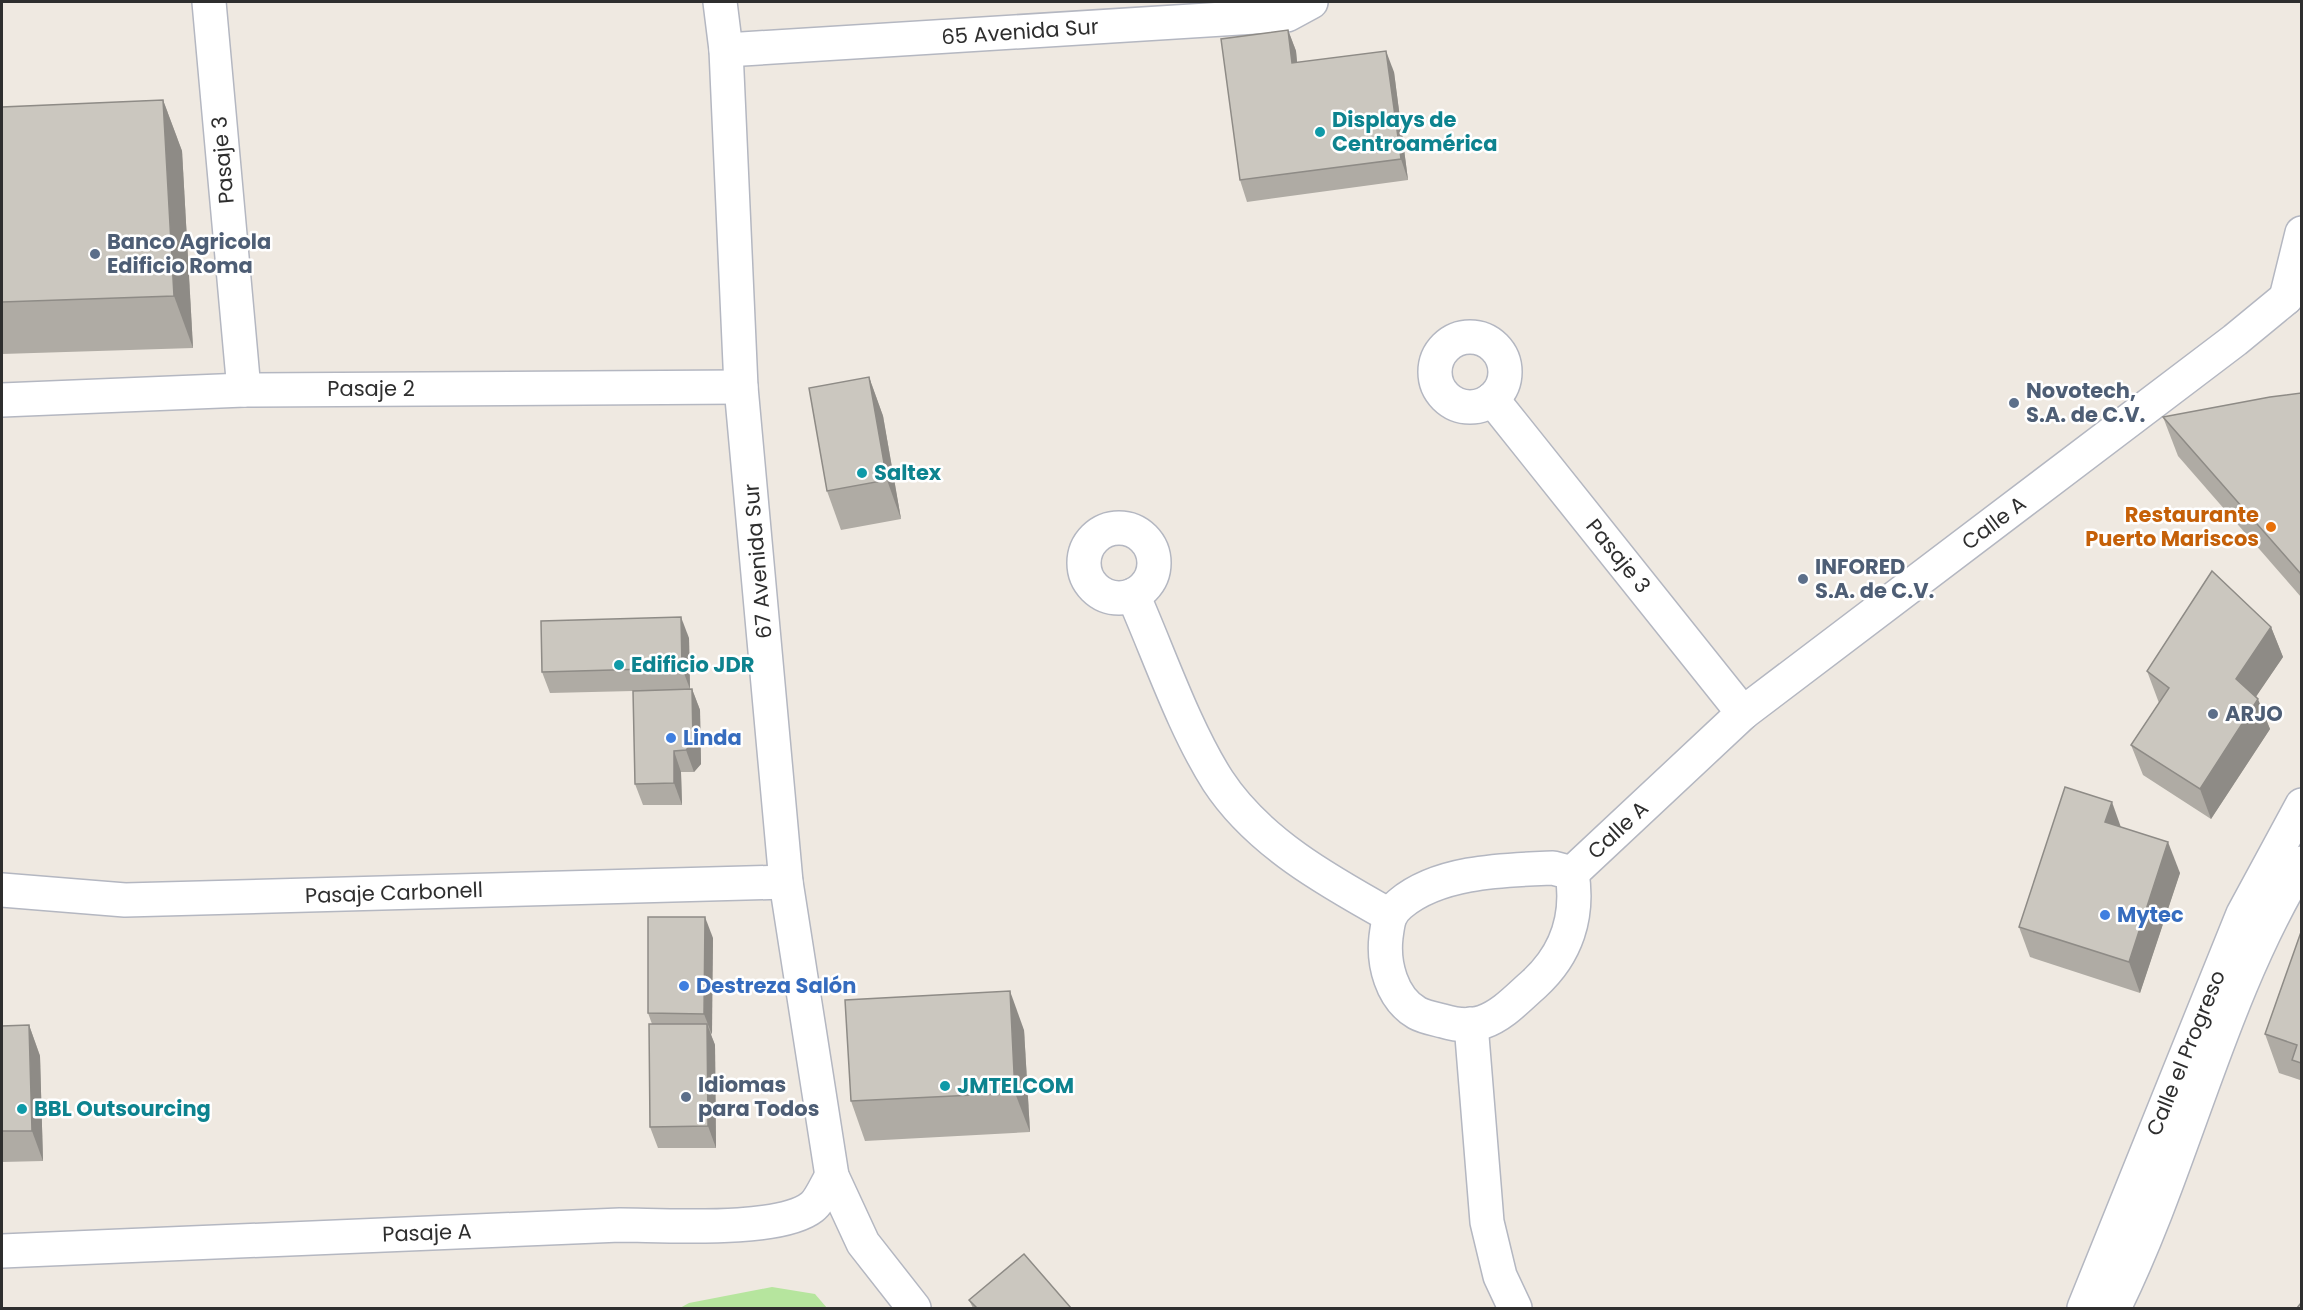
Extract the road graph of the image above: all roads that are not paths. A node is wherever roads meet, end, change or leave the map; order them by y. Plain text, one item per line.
1 (209, 2) edge
2 (720, 2) edge
3 (1311, 2) edge
4 (726, 50) junction
5 (2301, 233) edge
6 (2294, 307) edge
7 (741, 387) junction
8 (244, 390) junction
9 (1492, 399) dead end
10 (2, 400) edge
11 (1133, 595) dead end
12 (1743, 713) junction
13 (2301, 805) edge
14 (2301, 863) edge
15 (1572, 873) junction
16 (786, 882) junction
17 (2, 890) edge
18 (1389, 915) junction
19 (1471, 1024) junction
20 (832, 1176) junction
21 (2, 1251) edge
22 (914, 1308) edge
23 (1515, 1308) edge
24 (2084, 1308) edge
25 (2114, 1308) edge

1 - 8 street, Pasaje 3
2 - 4 street, 67 Avenida Sur
3 - 4 street, 65 Avenida Sur
4 - 7 street, 67 Avenida Sur
5 - 6 street
6 - 12 street, Calle A
7 - 8 street, Pasaje 2
7 - 16 street, 67 Avenida Sur
8 - 10 street, Pasaje 2
9 - 12 street, Pasaje 3
11 - 18 street
12 - 15 street, Calle A
13 - 24 street, Calle el Progreso
14 - 25 street, Calle el Progreso
15 - 18 street
15 - 19 street
16 - 17 street, Pasaje Carbonell
16 - 20 street, 67 Avenida Sur
18 - 19 street
19 - 23 street
20 - 21 street, Pasaje A
20 - 22 street, 67 Avenida Sur

